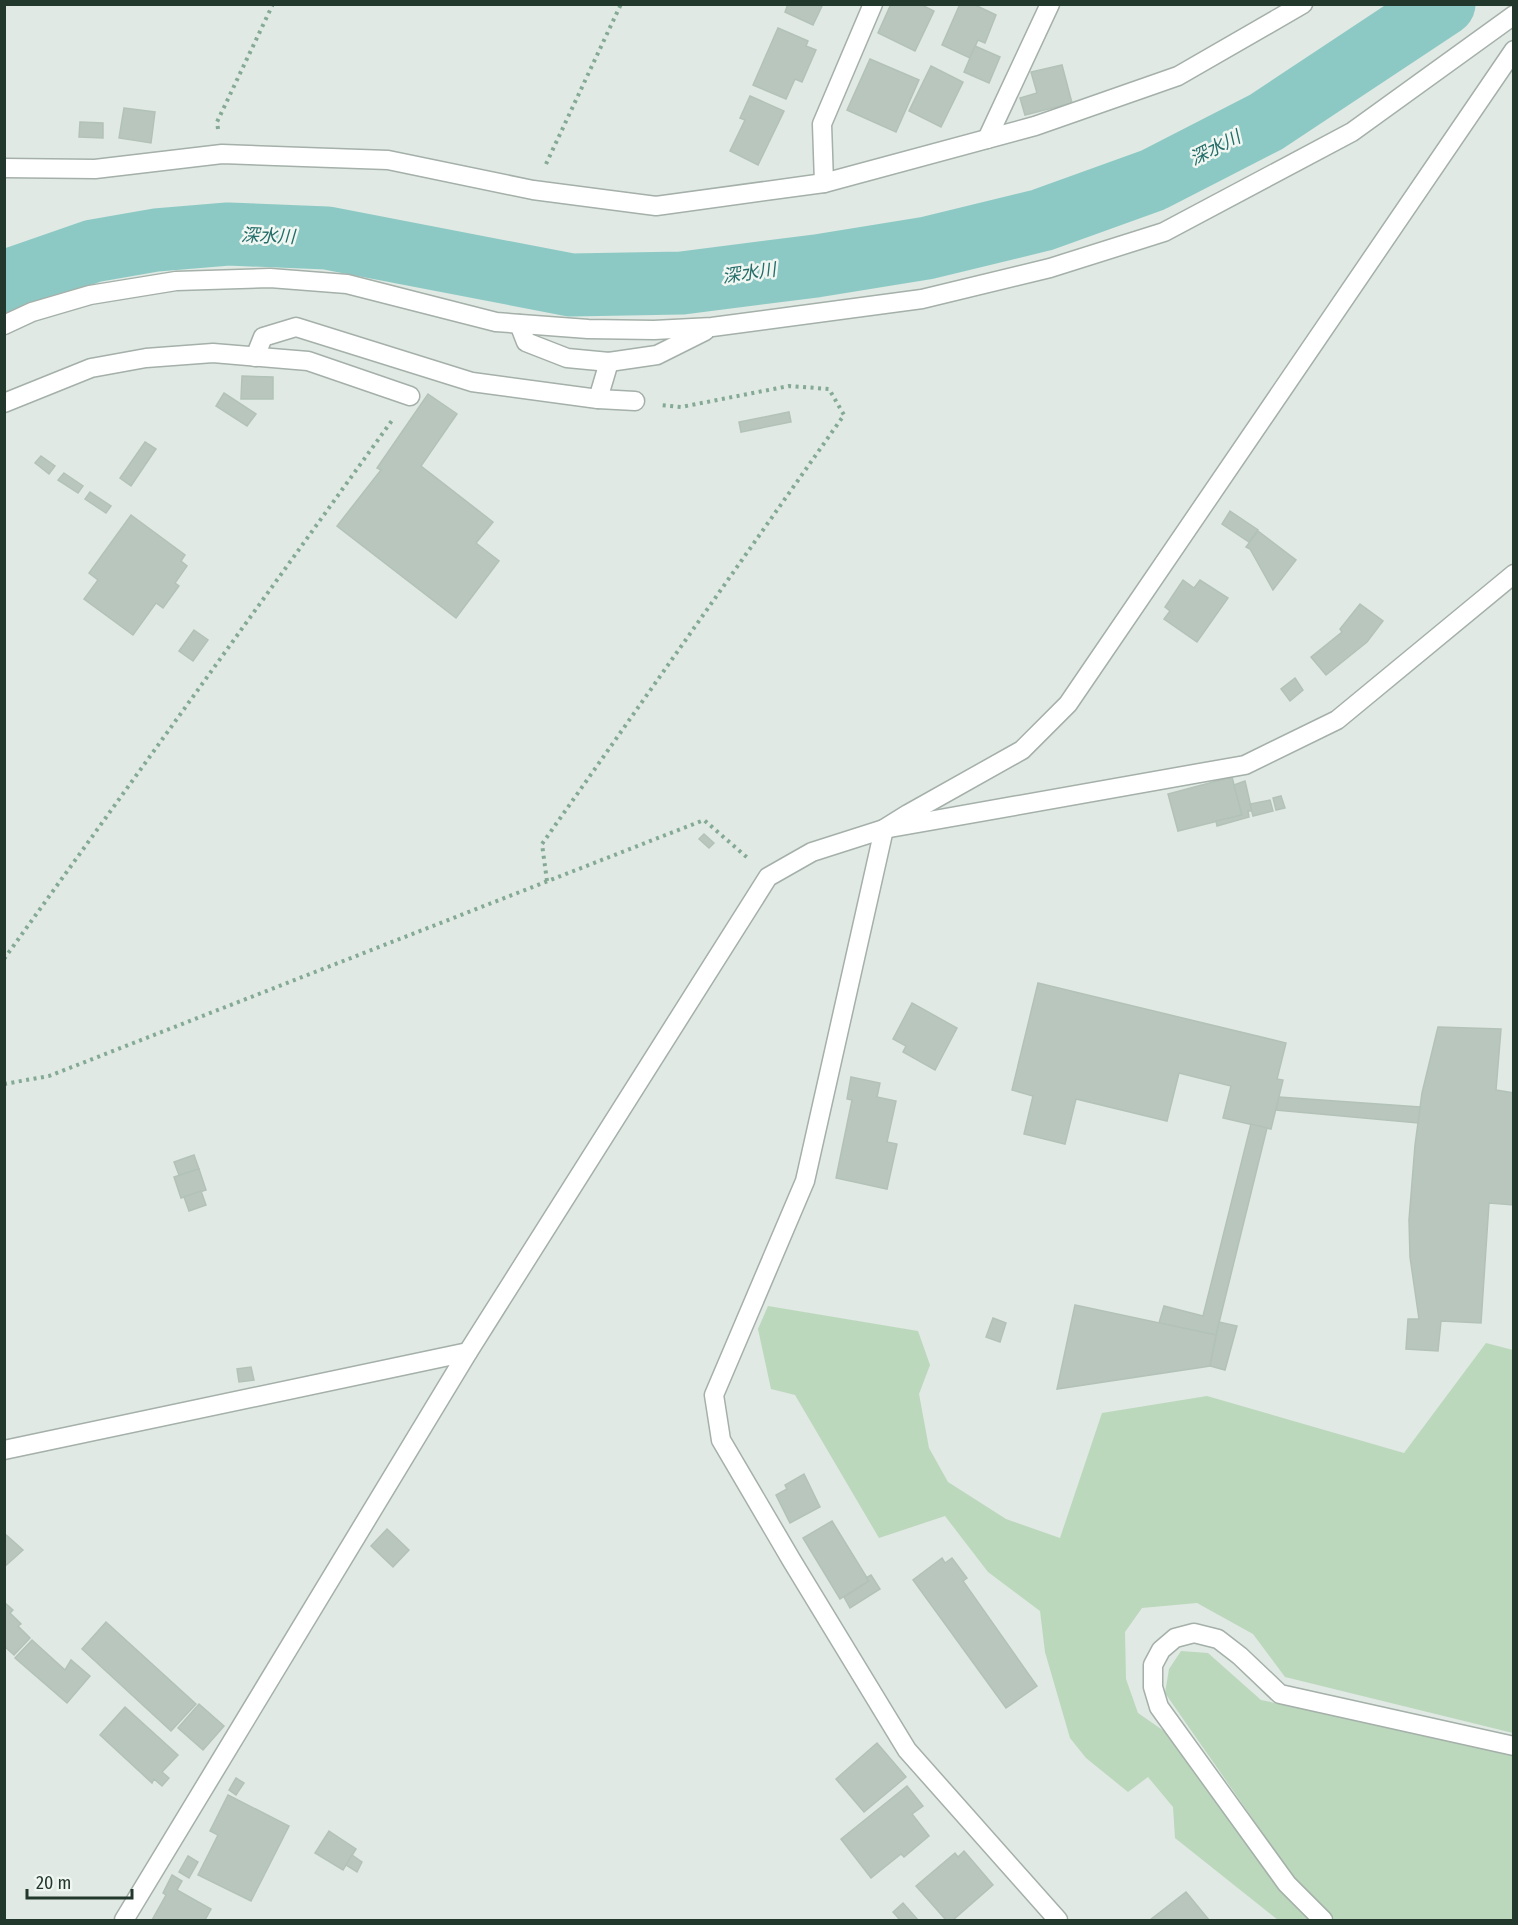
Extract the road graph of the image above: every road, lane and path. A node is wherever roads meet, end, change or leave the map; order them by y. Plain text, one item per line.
1 (273, 4) edge
2 (621, 4) edge
3 (873, 4) edge
4 (1050, 4) edge
5 (1303, 4) edge
6 (1514, 15) edge
7 (1514, 50) edge
8 (987, 139) junction
9 (222, 154) junction
10 (4, 168) edge
11 (824, 183) junction
12 (533, 190) junction
13 (519, 324) junction
14 (4, 326) edge
15 (712, 327) junction
16 (255, 357) junction
17 (609, 362) junction
18 (410, 396) joint
19 (598, 399) junction
20 (635, 401) joint
21 (4, 404) edge
22 (1514, 574) edge
23 (884, 829) junction
24 (768, 877) junction
25 (547, 881) junction
26 (5, 958) edge
27 (4, 1084) edge
28 (468, 1352) junction
29 (4, 1450) edge
30 (1514, 1746) edge
31 (124, 1920) edge
32 (1058, 1920) edge
33 (1323, 1920) edge

1 - 9 path
2 - 12 path
3 - 11 street
4 - 8 street
5 - 8 street
6 - 15 street
7 - 23 street
8 - 11 street
9 - 10 street
9 - 12 street
11 - 12 street
13 - 14 street
13 - 15 street
13 - 17 street
15 - 17 street
16 - 18 street
16 - 19 street
16 - 21 street
17 - 19 street
18 - 26 path
19 - 20 street
20 - 25 path
22 - 23 street
23 - 24 street
23 - 32 street
24 - 25 path
24 - 28 street
25 - 27 path
28 - 29 street
28 - 31 street
30 - 33 street

